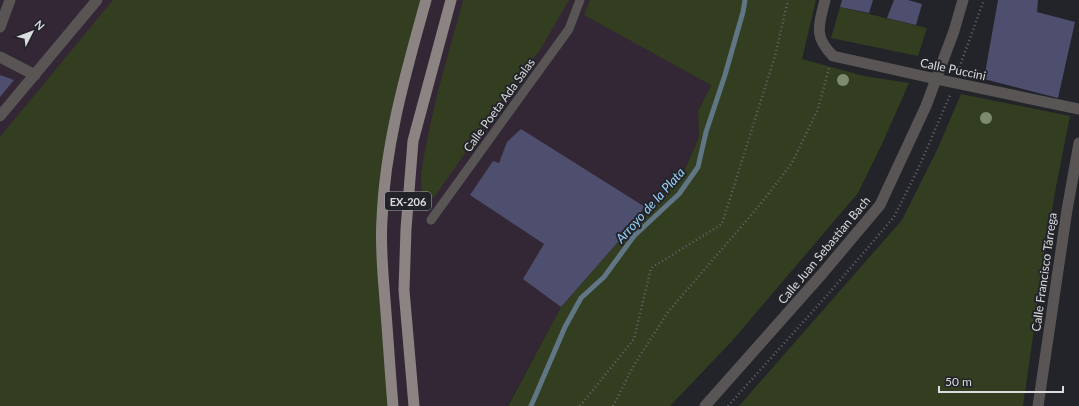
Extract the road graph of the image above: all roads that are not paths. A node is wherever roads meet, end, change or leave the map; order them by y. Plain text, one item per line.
1 (10, 0) edge
2 (97, 0) edge
3 (426, 0) edge
4 (450, 0) edge
5 (580, 0) edge
6 (825, 0) edge
7 (963, 0) edge
8 (0, 27) edge
9 (0, 57) edge
10 (35, 75) junction
11 (936, 79) junction
12 (1079, 109) edge
13 (0, 116) edge
14 (1079, 143) edge
15 (431, 220) dead end
16 (393, 406) edge
17 (414, 406) edge
18 (705, 406) edge
19 (1038, 406) edge

1 - 8 street
2 - 10 street
3 - 16 main road
4 - 17 main road, EX-206
5 - 15 lane, Calle Poeta Ada Salas
6 - 11 street, Calle Puccini
7 - 11 street, Calle Juan Sebastian Bach
9 - 10 street
10 - 13 street
11 - 12 street, Calle Puccini
11 - 18 street, Calle Juan Sebastian Bach
14 - 19 street, Calle Francisco Tárrega

